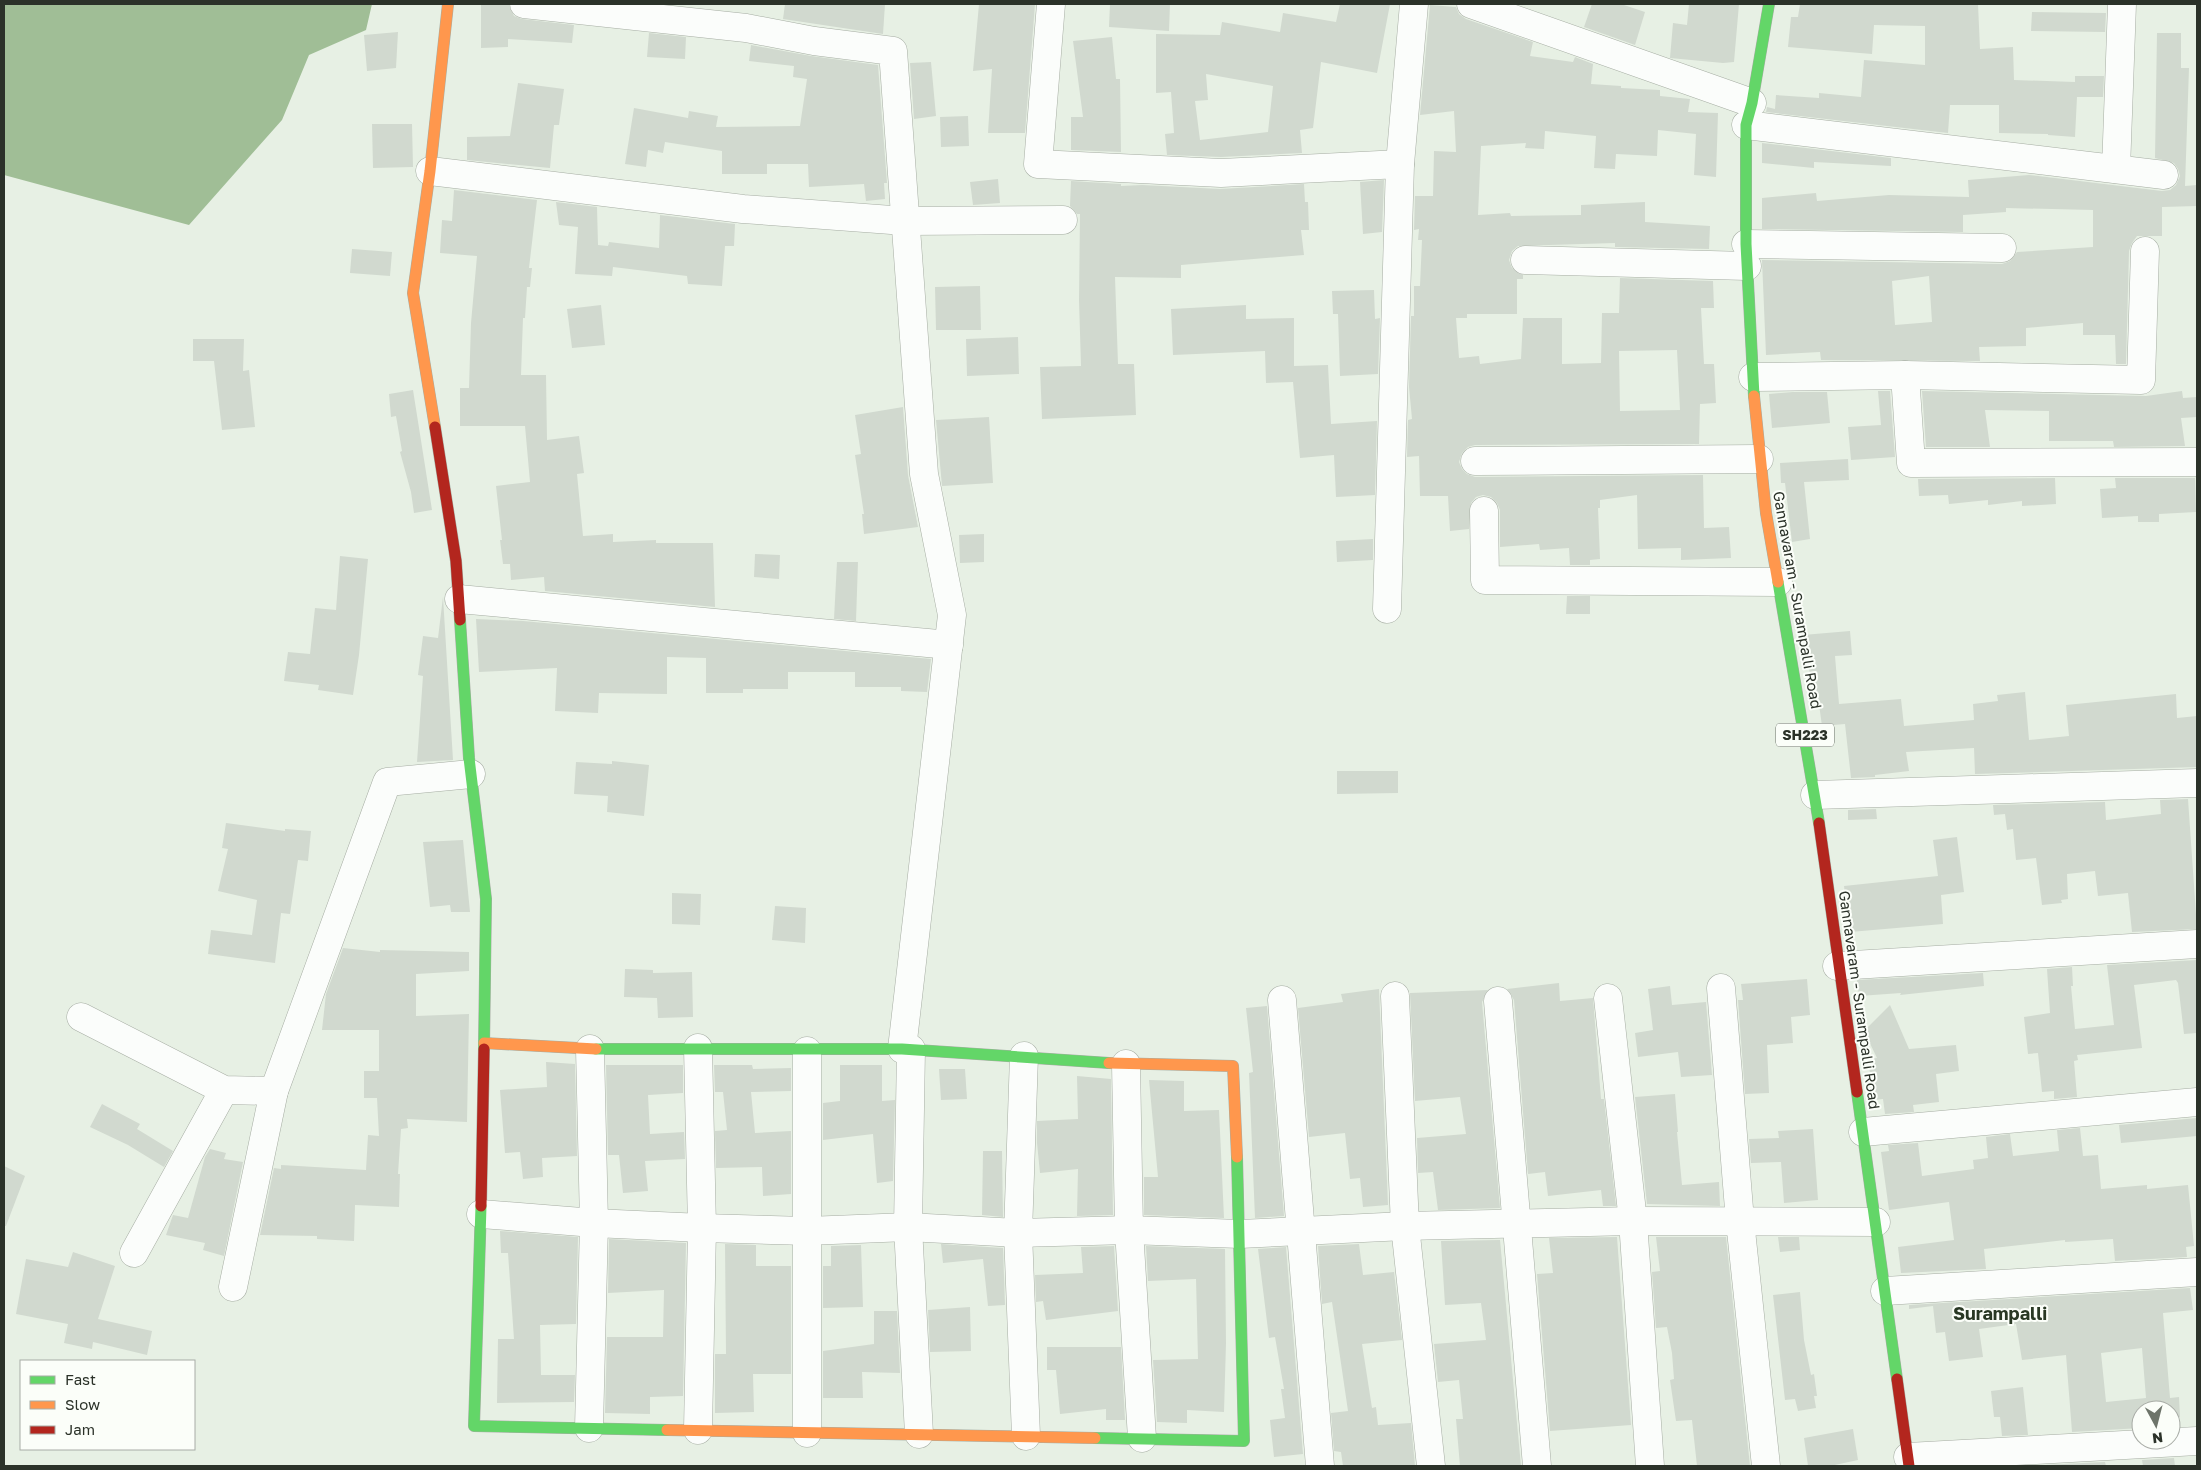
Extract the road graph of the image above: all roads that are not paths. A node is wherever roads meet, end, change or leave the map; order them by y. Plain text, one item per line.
1 (448, 4) edge
2 (524, 4) edge
3 (1051, 4) edge
4 (1414, 4) edge
5 (1471, 4) edge
6 (1768, 4) edge
7 (2122, 4) edge
8 (1749, 114) junction
9 (1400, 164) junction
10 (2116, 169) junction
11 (430, 171) junction
12 (2164, 175) dead end
13 (1063, 220) dead end
14 (905, 221) junction
15 (2002, 248) dead end
16 (2145, 251) dead end
17 (1746, 255) junction
18 (1525, 260) dead end
19 (1905, 375) junction
20 (1753, 377) junction
21 (1759, 459) junction
22 (1474, 461) dead end
23 (2197, 462) edge
24 (1484, 511) dead end
25 (1778, 582) junction
26 (459, 599) junction
27 (1386, 609) dead end
28 (949, 645) junction
29 (471, 774) junction
30 (2197, 783) edge
31 (1815, 794) junction
32 (2197, 944) edge
33 (1837, 966) junction
34 (1721, 988) dead end
35 (1395, 996) dead end
36 (1608, 998) dead end
37 (1282, 1000) dead end
38 (1498, 1001) dead end
39 (81, 1017) dead end
40 (484, 1043) junction
41 (698, 1048) junction
42 (590, 1049) junction
43 (907, 1049) junction
44 (807, 1051) junction
45 (1024, 1056) junction
46 (1126, 1064) junction
47 (224, 1090) junction
48 (274, 1090) junction
49 (2197, 1102) edge
50 (1863, 1132) junction
51 (481, 1214) junction
52 (1740, 1221) junction
53 (1633, 1222) junction
54 (1876, 1222) junction
55 (594, 1223) junction
56 (1518, 1225) junction
57 (1405, 1226) junction
58 (908, 1227) junction
59 (702, 1228) junction
60 (1129, 1230) junction
61 (1301, 1230) junction
62 (807, 1231) junction
63 (1018, 1233) junction
64 (1240, 1234) junction
65 (134, 1253) dead end
66 (2197, 1272) edge
67 (233, 1286) dead end
68 (1885, 1291) junction
69 (589, 1428) junction
70 (698, 1430) junction
71 (807, 1432) junction
72 (919, 1434) junction
73 (1026, 1436) junction
74 (1142, 1438) junction
75 (2197, 1441) edge
76 (1908, 1462) edge
77 (1320, 1466) edge
78 (1431, 1466) edge
79 (1536, 1466) edge
80 (1650, 1466) edge
81 (1766, 1466) edge

1 - 11 street
2 - 14 street
3 - 9 street
4 - 9 street
5 - 8 street
6 - 8 street, Gannavaram - Surampalli Road / SH223
7 - 10 street
8 - 10 street
8 - 17 street, Gannavaram - Surampalli Road / SH223
9 - 27 street
10 - 12 street
11 - 14 street
11 - 26 street
13 - 14 street
14 - 28 street
15 - 17 street
16 - 19 street
17 - 18 street
17 - 20 street, Gannavaram - Surampalli Road / SH223
19 - 20 street
19 - 23 street
20 - 21 street, Gannavaram - Surampalli Road / SH223
21 - 22 street
21 - 25 street, Gannavaram - Surampalli Road / SH223
24 - 25 street
25 - 31 street, Gannavaram - Surampalli Road / SH223
26 - 28 street
26 - 29 street
28 - 43 street
29 - 40 street
29 - 48 street
30 - 31 street
31 - 33 street, Gannavaram - Surampalli Road / SH223
32 - 33 street
33 - 50 street, Gannavaram - Surampalli Road / SH223
34 - 52 street
35 - 57 street
36 - 53 street
37 - 61 street
38 - 56 street
39 - 47 street
40 - 42 street
40 - 51 street
41 - 42 street
41 - 44 street
41 - 59 street
42 - 55 street
43 - 44 street
43 - 45 street
43 - 58 street
44 - 62 street
45 - 46 street
45 - 63 street
46 - 60 street
46 - 64 street
47 - 48 street
47 - 65 street
48 - 67 street
49 - 50 street
50 - 54 street, Gannavaram - Surampalli Road / SH223
51 - 55 street
51 - 69 street
52 - 53 street
52 - 54 street
52 - 81 street
53 - 56 street
53 - 80 street
54 - 68 street, Gannavaram - Surampalli Road / SH223
55 - 59 street
55 - 69 street
56 - 57 street
56 - 79 street
57 - 61 street
57 - 78 street
58 - 62 street
58 - 63 street
58 - 72 street
59 - 62 street
59 - 70 street
60 - 63 street
60 - 64 street
60 - 74 street
61 - 64 street
61 - 77 street
62 - 71 street
63 - 73 street
64 - 74 street
66 - 68 street
68 - 76 street, Gannavaram - Surampalli Road / SH223
69 - 70 street
70 - 71 street
71 - 72 street
72 - 73 street
73 - 74 street
75 - 76 street

